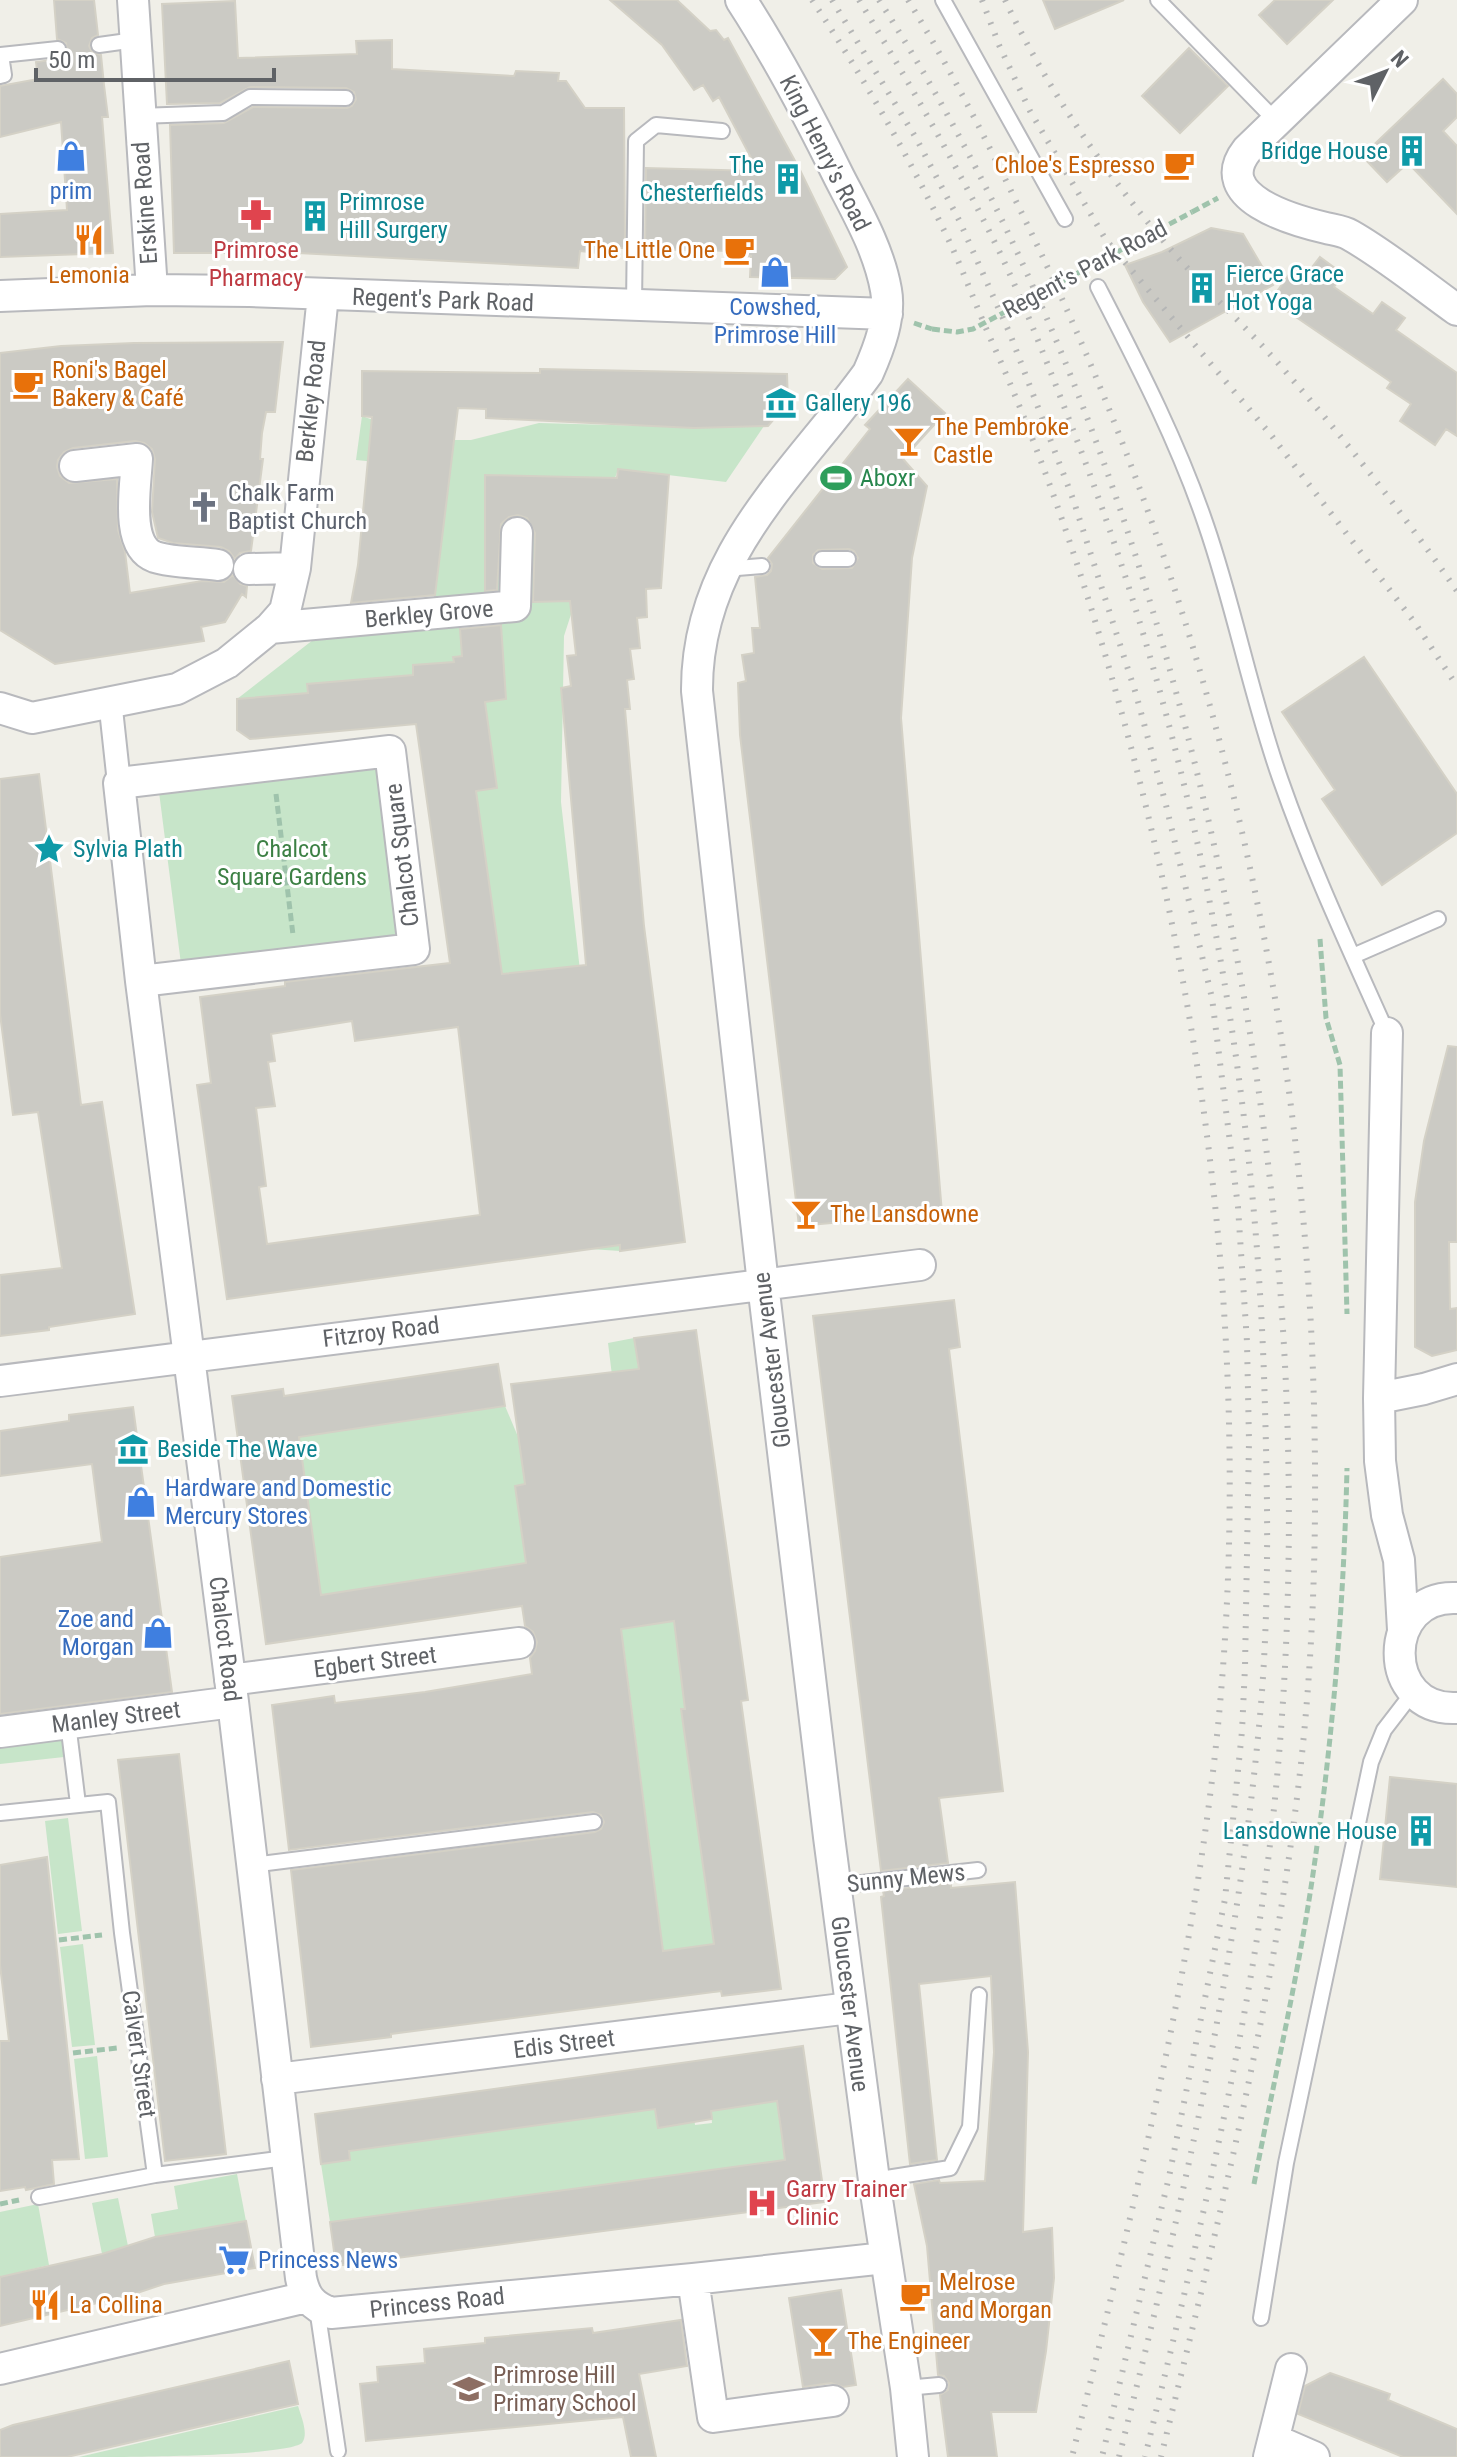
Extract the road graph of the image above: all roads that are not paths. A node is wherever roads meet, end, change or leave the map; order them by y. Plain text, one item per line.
1 (133, 0) edge
2 (741, 0) edge
3 (943, 0) edge
4 (1158, 0) edge
5 (1402, 0) edge
6 (135, 40) junction
7 (99, 45) dead end
8 (58, 49) dead end
9 (0, 76) edge
10 (346, 98) dead end
11 (138, 116) junction
12 (1277, 122) junction
13 (722, 131) dead end
14 (1065, 219) dead end
15 (1098, 287) dead end
16 (152, 290) junction
17 (323, 295) junction
18 (0, 296) edge
19 (634, 307) junction
20 (1457, 310) edge
21 (887, 314) junction
22 (75, 466) dead end
23 (517, 533) dead end
24 (822, 559) dead end
25 (848, 559) dead end
26 (218, 565) dead end
27 (762, 566) dead end
28 (295, 568) junction
29 (249, 569) dead end
30 (724, 569) junction
31 (270, 628) junction
32 (110, 700) junction
33 (0, 708) edge
34 (119, 783) junction
35 (1438, 919) dead end
36 (1353, 956) junction
37 (141, 981) junction
38 (1387, 1033) joint
39 (920, 1265) dead end
40 (763, 1284) junction
41 (189, 1356) junction
42 (1457, 1379) edge
43 (0, 1381) edge
44 (1379, 1398) junction
45 (1399, 1560) junction
46 (1453, 1598) edge
47 (1403, 1630) junction
48 (519, 1643) dead end
49 (232, 1691) junction
50 (1414, 1691) junction
51 (1457, 1708) edge
52 (68, 1723) junction
53 (0, 1732) edge
54 (78, 1804) junction
55 (0, 1813) edge
56 (594, 1822) dead end
57 (252, 1865) junction
58 (978, 1870) dead end
59 (835, 1886) junction
60 (979, 1995) dead end
61 (850, 2008) junction
62 (277, 2079) junction
63 (286, 2158) junction
64 (155, 2175) junction
65 (874, 2180) junction
66 (39, 2197) dead end
67 (885, 2258) junction
68 (693, 2279) junction
69 (312, 2302) junction
70 (1261, 2318) dead end
71 (0, 2369) edge
72 (1291, 2369) dead end
73 (939, 2385) dead end
74 (906, 2388) junction
75 (833, 2401) dead end
76 (1272, 2449) edge
77 (338, 2451) dead end
78 (913, 2457) edge
79 (1314, 2457) edge

1 - 6 street, Erskine Road
2 - 21 street, King Henry's Road
3 - 14 lane
4 - 12 lane
5 - 12 street
6 - 7 lane
6 - 11 street, Erskine Road
8 - 9 lane
10 - 11 lane, Erskine Road
11 - 16 street, Erskine Road
12 - 20 street
13 - 19 lane
15 - 36 lane
16 - 17 street, Regent's Park Road
16 - 18 street, Regent's Park Road
17 - 19 street, Regent's Park Road
17 - 28 street, Berkley Road
19 - 21 street, Regent's Park Road
21 - 30 street, Gloucester Avenue
22 - 26 street
23 - 31 street, Berkley Grove
24 - 25 lane
27 - 30 lane
28 - 29 street
28 - 31 street, Berkley Road
30 - 40 street, Gloucester Avenue
31 - 32 street, Berkley Road
32 - 33 street
32 - 34 street
34 - 37 street
34 - 37 street, Chalcot Square
35 - 36 lane
36 - 38 lane
37 - 41 street, Chalcot Road
38 - 44 street
39 - 40 street, Fitzroy Road
40 - 41 street, Fitzroy Road
40 - 59 street, Gloucester Avenue
41 - 43 street, Fitzroy Road
41 - 49 street, Chalcot Road
42 - 44 street
44 - 45 street
45 - 46 street
45 - 47 street
46 - 47 street
47 - 50 street
48 - 49 street, Egbert Street
49 - 52 street, Manley Street
49 - 57 street, Chalcot Road
50 - 51 street
50 - 70 lane
52 - 53 street, Manley Street
52 - 54 lane
54 - 55 lane
54 - 64 lane, Calvert Street
56 - 57 lane
57 - 62 street, Chalcot Road
58 - 59 lane, Sunny Mews
59 - 61 street, Gloucester Avenue
60 - 65 lane
61 - 62 street, Edis Street
61 - 65 street, Gloucester Avenue
62 - 63 street, Chalcot Road
63 - 64 lane
63 - 69 street, Chalcot Road
64 - 66 lane
65 - 67 street, Gloucester Avenue
67 - 68 street, Princess Road
67 - 74 street, Gloucester Avenue
68 - 69 street, Princess Road
68 - 75 street
69 - 71 street, Princess Road
69 - 77 lane
72 - 76 street
73 - 74 lane
74 - 78 street, Gloucester Avenue
76 - 79 street

